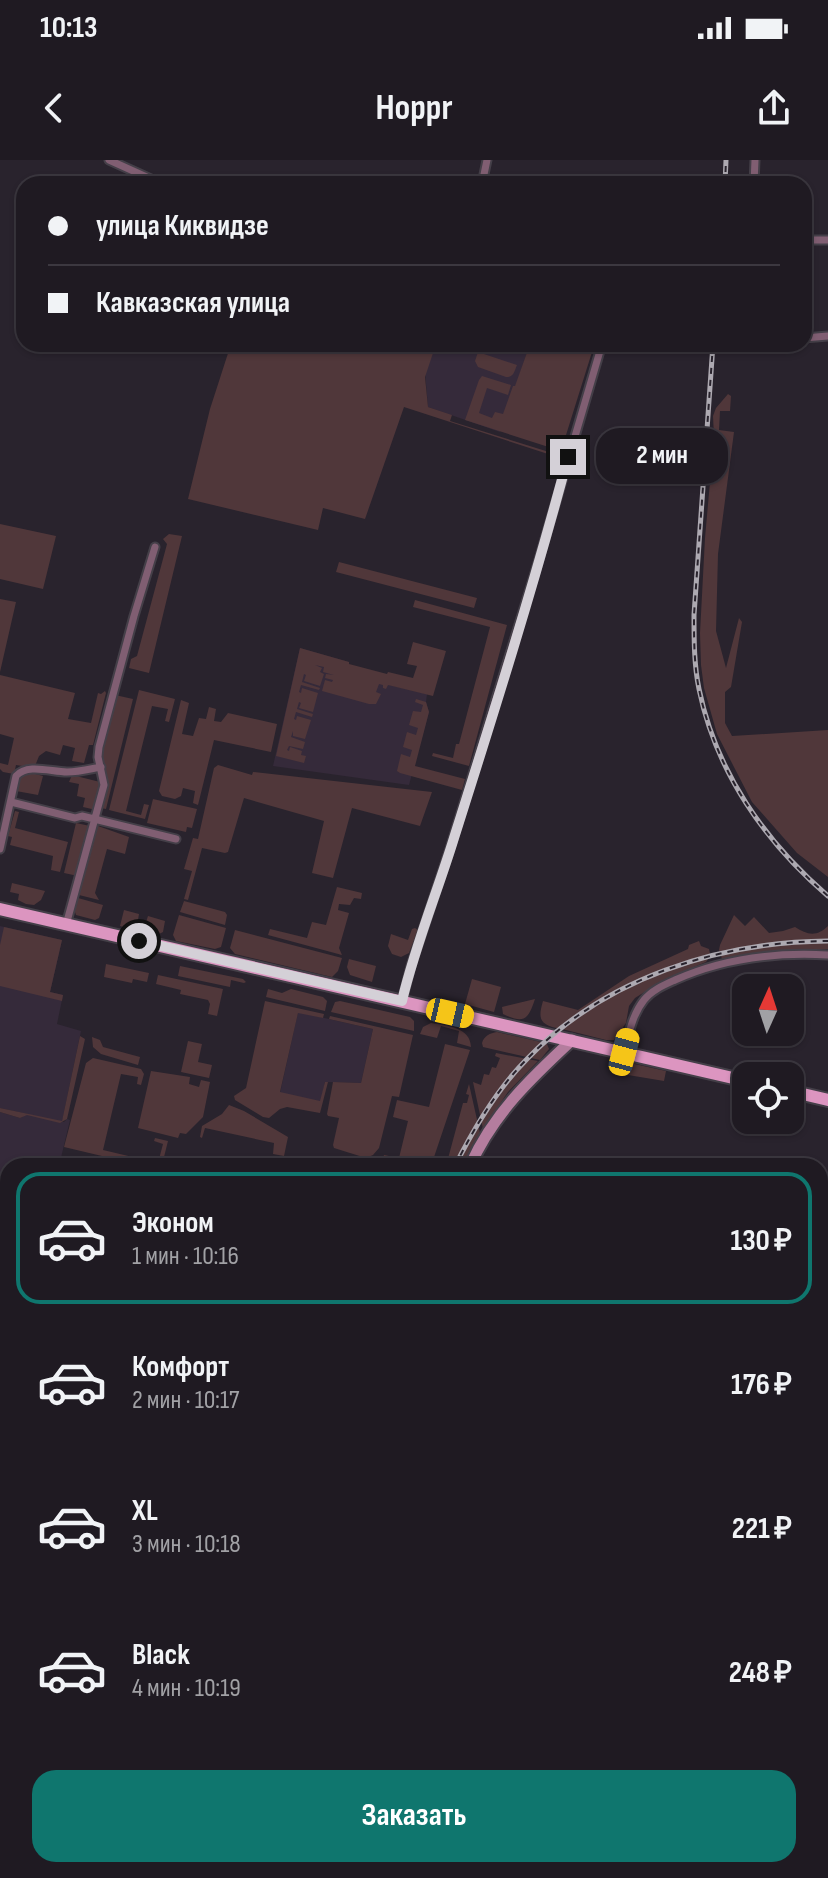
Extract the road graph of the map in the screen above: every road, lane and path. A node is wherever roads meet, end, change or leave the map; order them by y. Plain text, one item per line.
1 (109, 160) edge
2 (144, 176) edge
3 (600, 352) edge
4 (155, 547) dead end
5 (101, 767) junction
6 (11, 802) junction
7 (95, 820) junction
8 (176, 839) dead end
9 (0, 849) edge
10 (0, 909) edge
11 (66, 925) junction
12 (828, 955) edge
13 (402, 1001) junction
14 (572, 1040) junction
15 (624, 1052) junction
16 (732, 1078) edge
17 (804, 1094) edge
18 (828, 1100) edge
19 (474, 1158) edge

1 - 2 street
3 - 13 street
4 - 5 street
5 - 6 street
5 - 7 street
6 - 7 street
6 - 9 street
7 - 8 street
7 - 11 street
10 - 11 main road
11 - 13 main road
12 - 15 street
13 - 14 main road
14 - 15 main road
14 - 19 street
15 - 16 main road
17 - 18 main road

